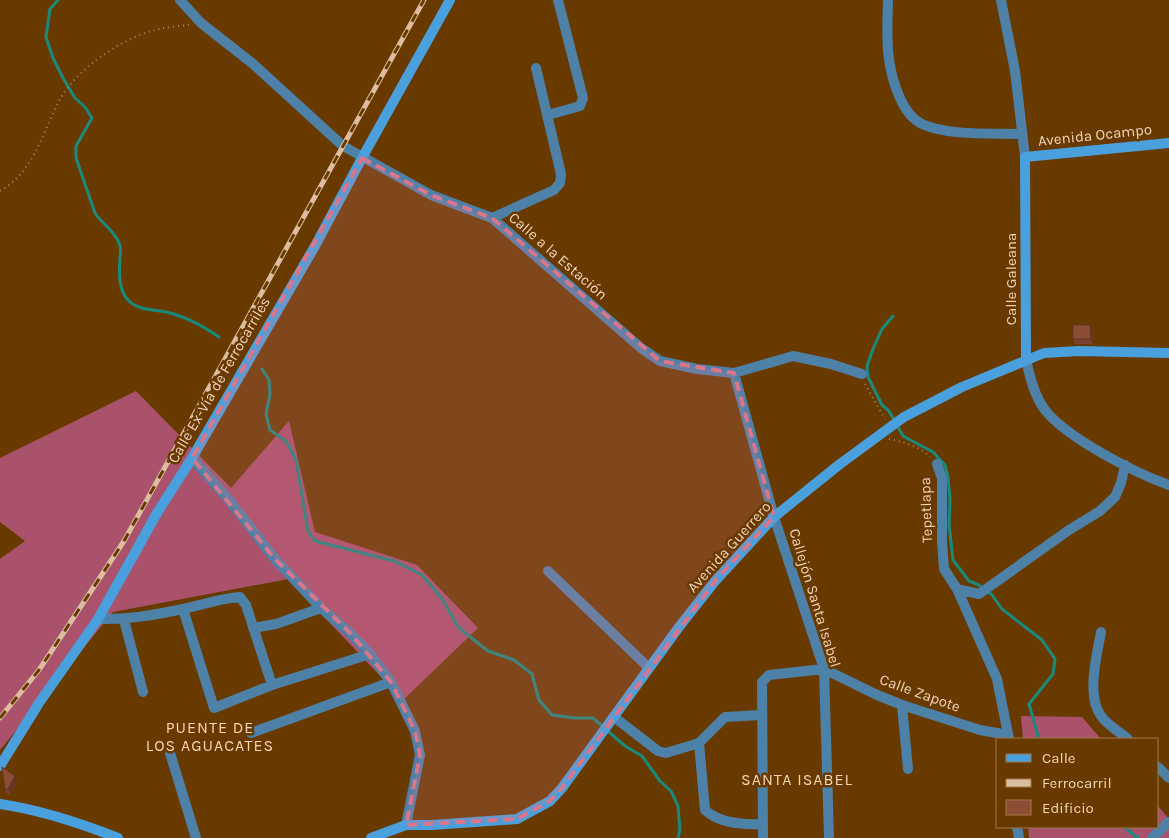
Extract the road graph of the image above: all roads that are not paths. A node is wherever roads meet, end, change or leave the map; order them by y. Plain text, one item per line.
1 (180, 0) edge
2 (450, 0) edge
3 (558, 0) edge
4 (888, 0) edge
5 (1001, 0) edge
6 (536, 68) dead end
7 (548, 115) junction
8 (1022, 134) junction
9 (1169, 143) edge
10 (362, 158) junction
11 (1025, 158) junction
12 (492, 218) junction
13 (1169, 353) edge
14 (1026, 360) junction
15 (734, 373) junction
16 (862, 374) road end
17 (192, 458) junction
18 (937, 464) road end
19 (1125, 465) junction
20 (1169, 485) edge
21 (774, 517) junction
22 (548, 572) dead end
23 (957, 589) junction
24 (321, 608) junction
25 (182, 609) junction
26 (98, 619) junction
27 (124, 620) junction
28 (253, 628) junction
29 (1101, 632) dead end
30 (370, 654) junction
31 (649, 668) junction
32 (824, 669) junction
33 (391, 682) junction
34 (272, 685) junction
35 (143, 692) dead end
36 (902, 705) junction
37 (761, 714) junction
38 (612, 720) junction
39 (251, 733) dead end
40 (1008, 737) edge
41 (1127, 738) edge
42 (699, 743) junction
43 (170, 753) dead end
44 (0, 766) edge
45 (1159, 768) edge
46 (908, 770) dead end
47 (1169, 778) edge
48 (3, 806) edge
49 (1169, 822) edge
50 (763, 824) junction
51 (406, 825) junction
52 (1154, 837) edge
53 (118, 838) edge
54 (196, 838) edge
55 (372, 838) edge
56 (763, 838) edge
57 (829, 838) edge

1 - 10 street, Calle a la Estación
2 - 10 main road, Calle Ex-Vía de Ferrocarriles
3 - 7 street
4 - 8 street, Avenida Ocampo
5 - 8 street, Calle Galeana
6 - 7 street
7 - 12 street
8 - 11 street, Calle Galeana
9 - 11 main road, Avenida Ocampo
10 - 12 street, Calle a la Estación
10 - 17 main road, Calle Ex-Vía de Ferrocarriles
11 - 14 main road, Calle Galeana
12 - 15 street, Calle a la Estación
13 - 14 main road, Avenida Guerrero
14 - 19 street, Calle Galeana
14 - 21 main road, Avenida Guerrero
15 - 16 street
15 - 21 street
17 - 24 street
17 - 26 main road, Calle Ex-Vía de Ferrocarriles
18 - 23 street, Tepetlapa
19 - 20 street, Calle Galeana
19 - 23 street
21 - 31 main road, Avenida Guerrero
21 - 32 street, Callejón Santa Isabel
22 - 31 street
23 - 40 street, Tepetlapa
24 - 28 street
24 - 30 street
25 - 27 street
25 - 28 street
25 - 34 street
26 - 27 street
26 - 44 main road, Calle Ex-Vía de Ferrocarriles
27 - 35 street
28 - 34 street
29 - 41 street
30 - 33 street
30 - 34 street
31 - 38 main road, Avenida Guerrero
32 - 36 street, Calle Zapote
32 - 37 street
32 - 57 street, Callejón Santa Isabel
33 - 39 street
33 - 51 street
36 - 40 street, Calle Zapote
36 - 46 street
37 - 42 street
37 - 50 street
38 - 42 street
38 - 51 main road, Avenida Guerrero
42 - 50 street
43 - 54 street
45 - 47 street
48 - 53 main road
49 - 52 street
50 - 56 street
51 - 55 main road, Avenida Guerrero

